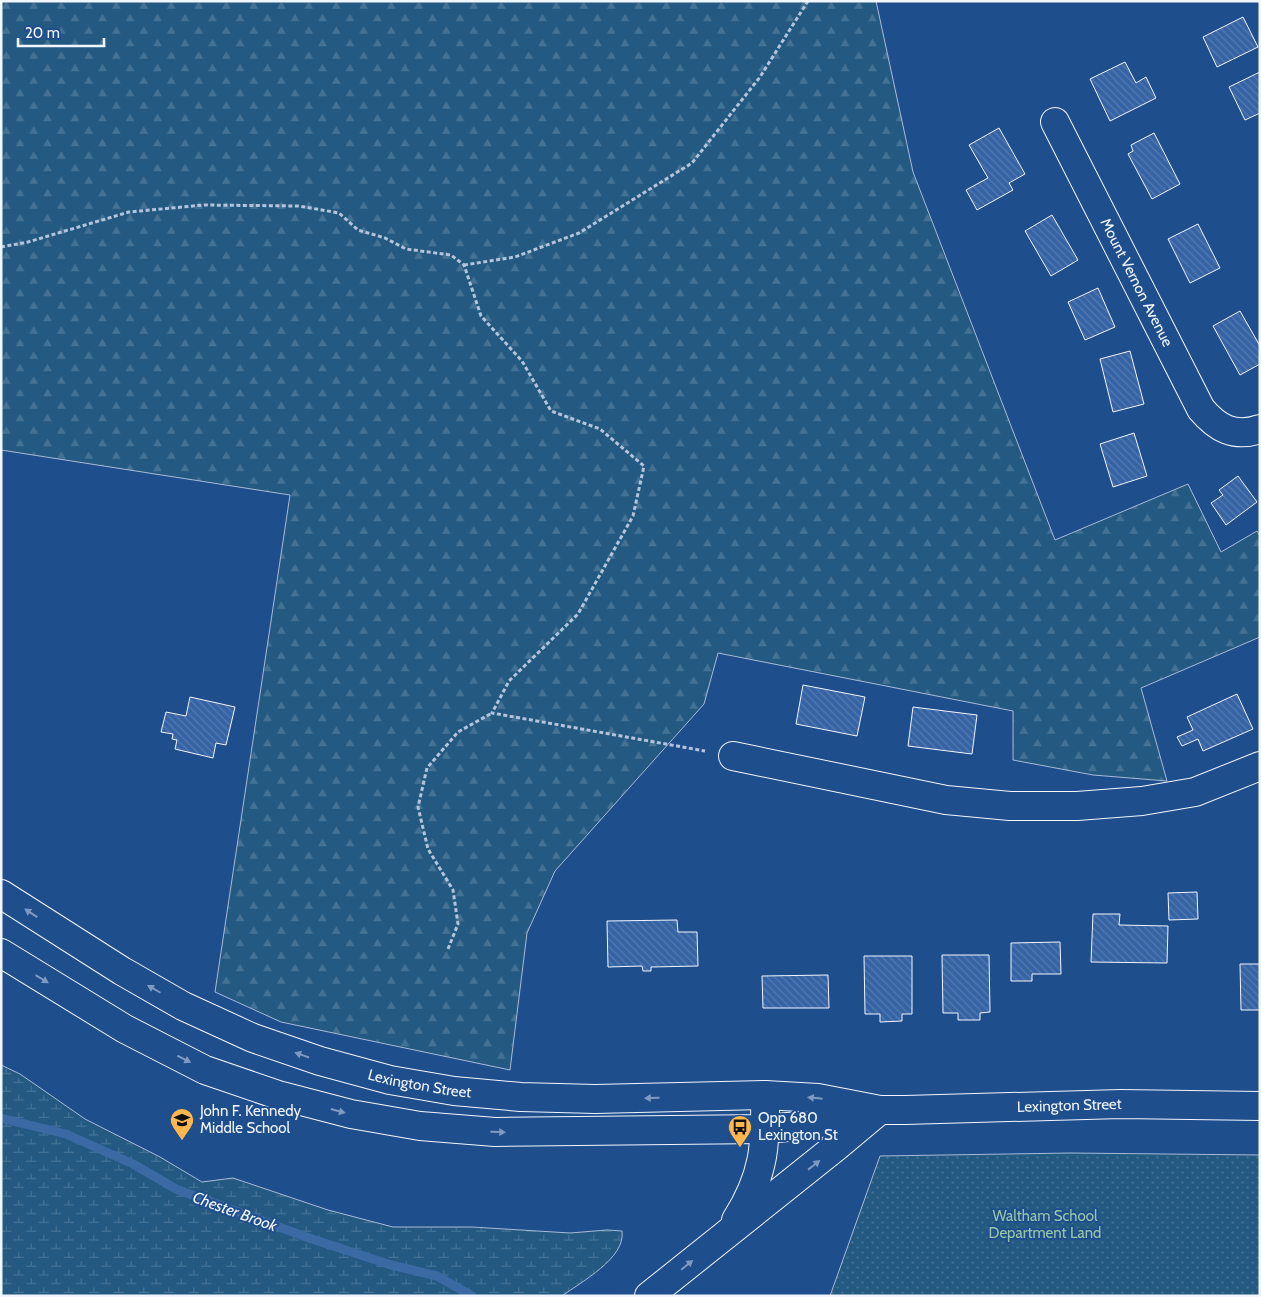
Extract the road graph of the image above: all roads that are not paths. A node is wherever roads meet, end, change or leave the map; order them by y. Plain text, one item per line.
1 (1055, 122) dead end
2 (1260, 429) edge
3 (733, 756) road end
4 (1260, 766) edge
5 (1, 894) edge
6 (1, 953) edge
7 (765, 1095) junction
8 (1260, 1106) edge
9 (880, 1110) junction
10 (766, 1129) junction
11 (729, 1232) junction
12 (649, 1296) edge

1 - 2 main road, Mount Vernon Avenue
3 - 4 main road
7 -> 5 main road, Lexington Street
6 -> 10 main road, Lexington Street
9 -> 7 main road, Lexington Street
7 - 10 main road
8 - 9 main road, Lexington Street
9 - 10 main road, Lexington Street
11 -> 9 main road
10 - 11 main road
12 -> 11 main road

